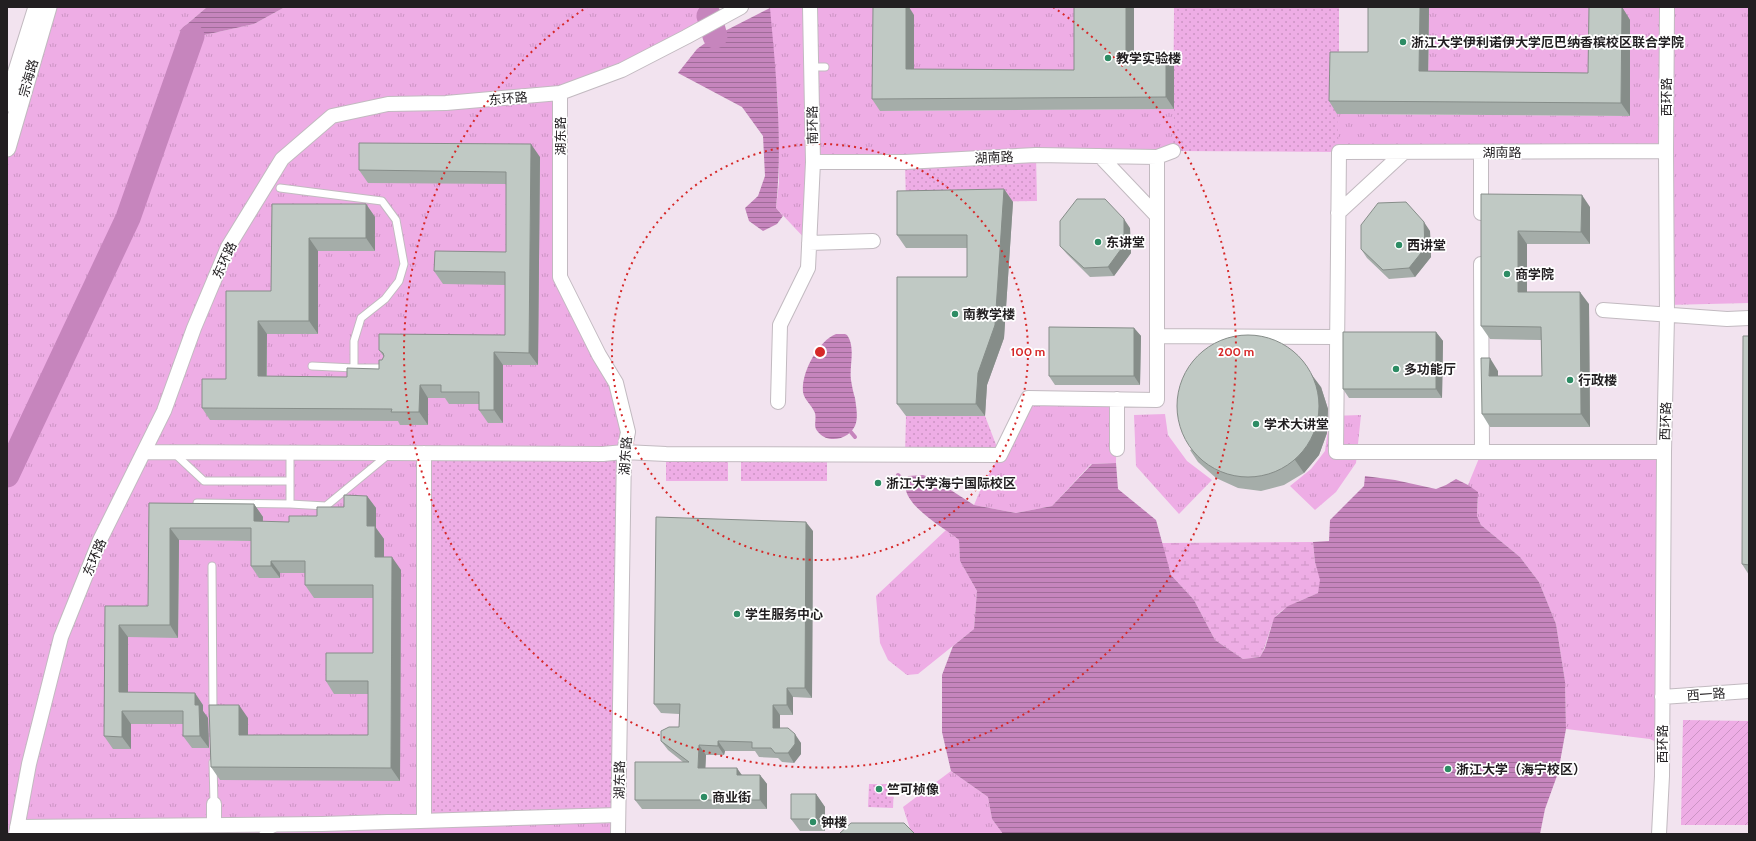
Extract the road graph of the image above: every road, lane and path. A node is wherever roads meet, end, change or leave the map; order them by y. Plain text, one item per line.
1 (37, 7) edge
2 (48, 7) edge
3 (740, 7) edge
4 (810, 7) edge
5 (1667, 7) edge
6 (811, 67) junction
7 (825, 67) dead end
8 (560, 93) junction
9 (7, 103) edge
10 (7, 148) edge
11 (1173, 152) dead end
12 (1404, 152) junction
13 (1481, 152) junction
14 (1666, 152) junction
15 (1100, 156) junction
16 (1157, 157) junction
17 (813, 162) junction
18 (280, 188) dead end
19 (1338, 214) junction
20 (1157, 216) junction
21 (1481, 227) edge
22 (873, 241) dead end
23 (809, 243) junction
24 (1481, 249) edge
25 (1603, 310) dead end
26 (1667, 316) junction
27 (1749, 318) edge
28 (1157, 336) junction
29 (1337, 337) junction
30 (312, 366) dead end
31 (354, 368) junction
32 (388, 368) edge
33 (1117, 399) junction
34 (778, 402) dead end
35 (1117, 449) dead end
36 (145, 452) junction
37 (173, 452) junction
38 (290, 452) junction
39 (624, 452) junction
40 (1482, 452) junction
41 (1664, 452) junction
42 (391, 453) junction
43 (424, 453) junction
44 (290, 481) junction
45 (197, 503) edge
46 (290, 504) junction
47 (212, 566) dead end
48 (1749, 691) edge
49 (1662, 697) junction
50 (213, 720) edge
51 (213, 750) edge
52 (214, 804) joint
53 (618, 815) junction
54 (424, 821) junction
55 (282, 824) junction
56 (214, 825) junction
57 (322, 829) edge
58 (16, 830) edge
59 (69, 830) edge
60 (177, 830) edge
61 (263, 834) edge
62 (618, 834) edge
63 (1659, 834) edge

1 - 9 street
2 - 10 street, 宗海路
3 - 8 street, 东环路
4 - 6 street, 南环路
5 - 14 street, 西环路
6 - 7 lane
6 - 17 street, 南环路
8 - 36 street, 东环路
8 - 39 street, 湖东路
11 - 16 street, 湖南路
12 - 13 street, 湖南路
12 - 19 street
12 - 19 street, 湖南路
13 - 14 street, 湖南路
13 - 21 street
14 - 26 street, 西环路
15 - 16 street, 湖南路
15 - 17 street, 湖南路
15 - 20 street
16 - 20 street
17 - 23 street, 南环路
18 - 31 lane
19 - 29 street
20 - 28 street
22 - 23 street
23 - 34 street, 南环路
24 - 40 street
25 - 26 street
26 - 27 street
26 - 41 street, 西环路
28 - 29 street
28 - 33 street
29 - 40 street
30 - 31 lane
31 - 32 lane
33 - 35 street
33 - 39 street
36 - 37 street
36 - 58 street, 东环路
37 - 38 street
37 - 44 lane
38 - 42 street
38 - 44 lane
39 - 43 street
39 - 53 street, 湖东路
40 - 41 street
41 - 49 street, 西环路
42 - 43 street
42 - 46 lane
43 - 54 street
44 - 46 lane
45 - 46 lane
47 - 50 lane
48 - 49 street, 西一路
49 - 63 street, 西环路
51 - 52 lane
52 - 56 street
53 - 54 street
53 - 62 street, 湖东路
54 - 57 street
55 - 56 street
55 - 57 street
55 - 61 lane
56 - 60 street
58 - 59 street
59 - 60 street

